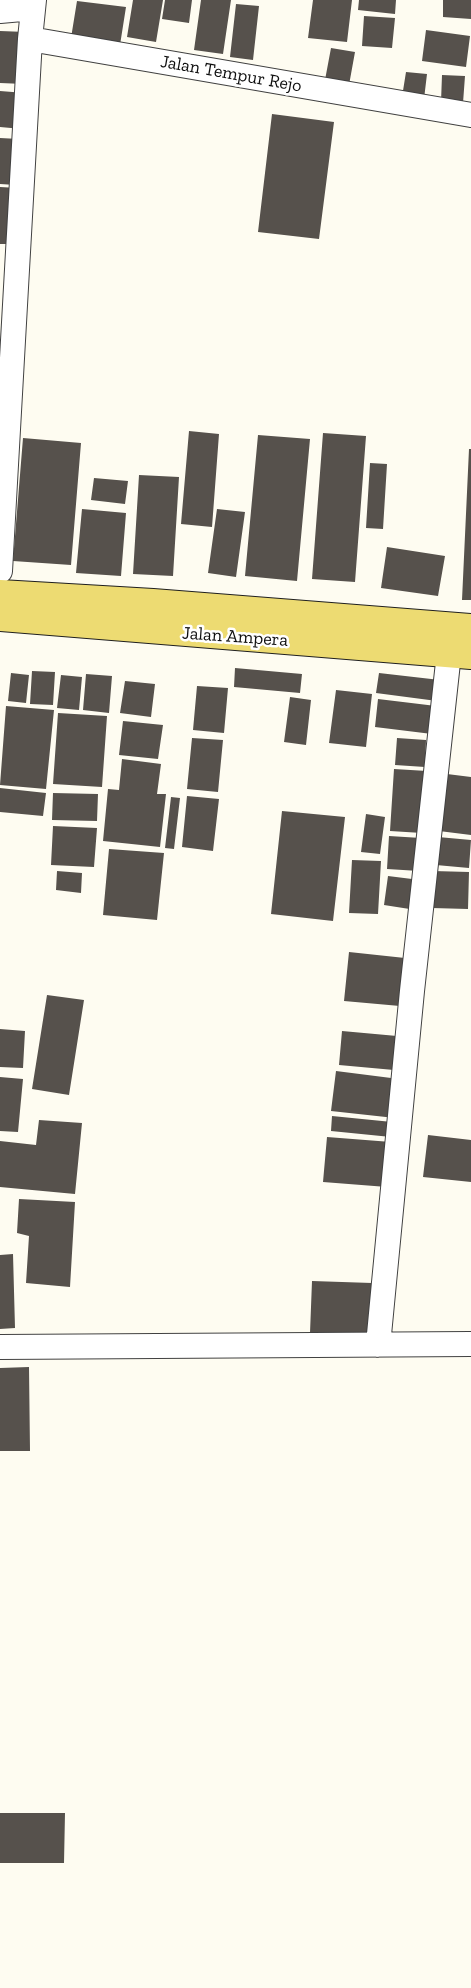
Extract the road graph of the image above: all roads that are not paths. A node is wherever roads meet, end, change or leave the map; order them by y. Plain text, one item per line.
1 (33, 4) edge
2 (0, 12) edge
3 (30, 39) junction
4 (471, 115) edge
5 (0, 571) edge
6 (0, 594) edge
7 (0, 617) edge
8 (461, 627) edge
9 (460, 654) edge
10 (471, 1344) edge
11 (378, 1345) junction
12 (0, 1347) edge

1 - 2 street
1 - 3 street
3 - 4 street, Jalan Tempur Rejo
3 - 5 street
6 - 8 main road, Jalan Ampera
7 - 9 main road, Jalan Ampera
8 - 9 street
9 - 11 street
10 - 11 street
11 - 12 street

